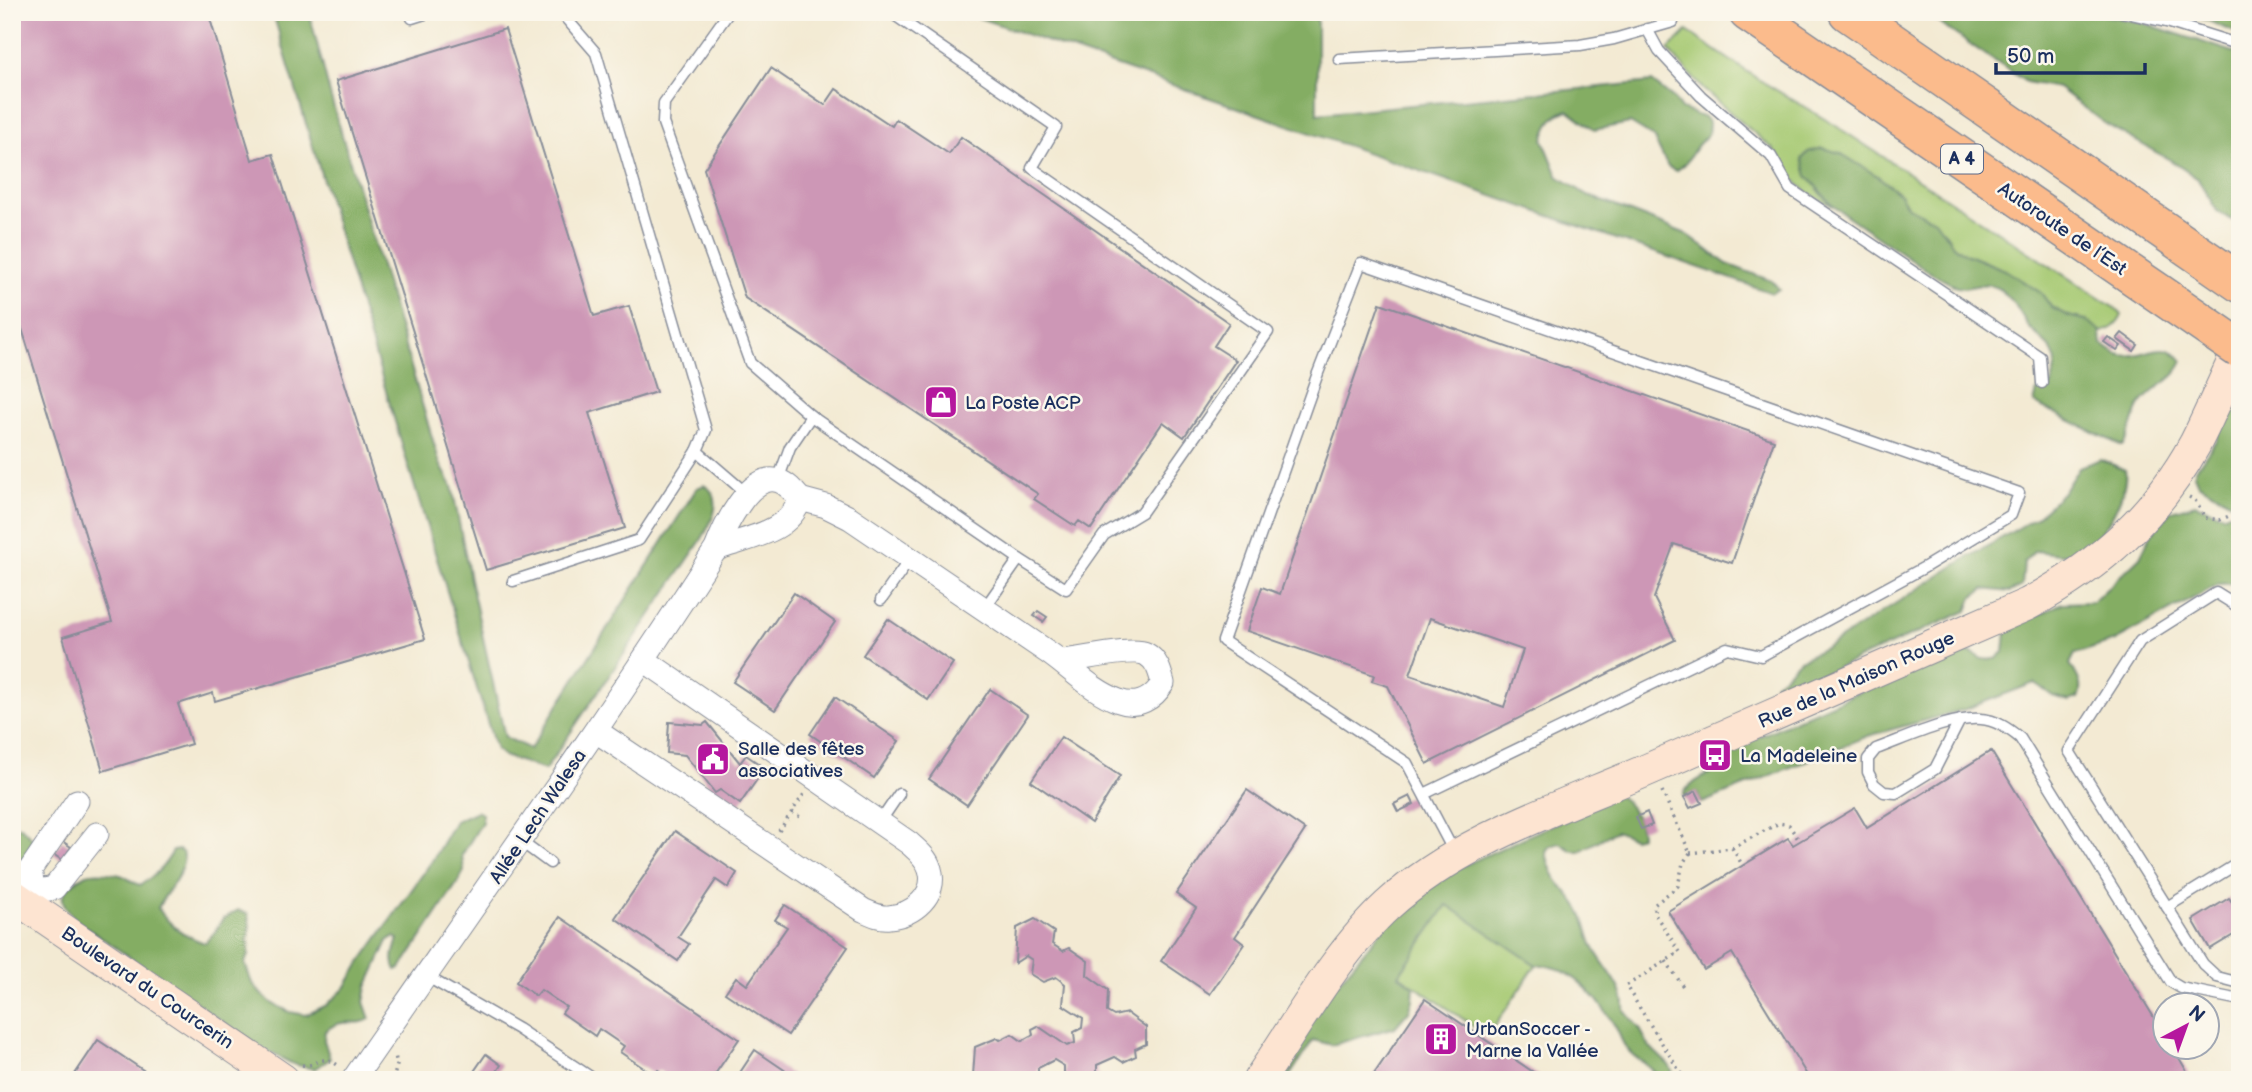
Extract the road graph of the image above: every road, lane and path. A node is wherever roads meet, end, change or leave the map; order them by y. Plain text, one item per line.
1 (431, 12) edge
2 (555, 12) edge
3 (729, 12) edge
4 (890, 12) edge
5 (1748, 12) edge
6 (1848, 12) edge
7 (2122, 12) edge
8 (412, 19) dead end
9 (1673, 22) dead end
10 (1647, 29) junction
11 (2240, 45) edge
12 (1339, 59) dead end
13 (2240, 283) edge
14 (2240, 348) edge
15 (2042, 383) dead end
16 (811, 416) junction
17 (697, 451) junction
18 (778, 480) junction
19 (747, 494) junction
20 (800, 499) junction
21 (2195, 500) dead end
22 (2240, 511) edge
23 (716, 549) junction
24 (910, 559) junction
25 (1019, 559) junction
26 (513, 581) dead end
27 (881, 600) dead end
28 (2240, 608) edge
29 (984, 609) junction
30 (645, 660) junction
31 (1061, 661) dead end
32 (1960, 720) junction
33 (596, 731) junction
34 (814, 778) junction
35 (1660, 786) dead end
36 (899, 794) dead end
37 (1424, 794) junction
38 (77, 801) dead end
39 (792, 812) junction
40 (803, 819) dead end
41 (880, 822) junction
42 (97, 834) dead end
43 (520, 841) junction
44 (1800, 842) dead end
45 (769, 847) junction
46 (1732, 848) junction
47 (1690, 853) junction
48 (1456, 855) junction
49 (2240, 862) edge
50 (550, 863) dead end
51 (1743, 866) dead end
52 (20, 904) edge
53 (2167, 907) junction
54 (1666, 961) junction
55 (426, 976) junction
56 (2240, 983) edge
57 (1684, 988) dead end
58 (2240, 1000) edge
59 (253, 1080) edge
60 (283, 1080) edge
61 (353, 1080) edge
62 (595, 1080) edge
63 (1259, 1080) edge
64 (1685, 1080) edge

1 - 8 lane
2 - 17 lane
3 - 16 lane
4 - 25 lane
5 - 14 highway, Autoroute de l’Est / A 4, bridge
6 - 13 highway
7 - 11 lane
9 - 10 lane
10 - 12 lane
10 - 15 lane
14 - 48 street, Rue de la Maison Rouge
16 - 18 lane
16 - 25 lane
17 - 19 lane
17 - 26 lane
18 - 19 street
18 - 20 street
19 - 23 street, Allée Lech Walesa
20 - 23 street
20 - 24 street
21 - 22 path
23 - 30 street, Allée Lech Walesa
24 - 27 lane
24 - 29 street
25 - 29 lane
28 - 53 lane
29 - 31 street
30 - 33 street, Allée Lech Walesa
30 - 34 street
32 - 32 lane
32 - 58 lane
33 - 43 street, Allée Lech Walesa
33 - 45 street
34 - 39 path
34 - 41 street
35 - 47 path
36 - 41 lane
37 - 37 lane
37 - 48 lane
38 - 52 street
39 - 40 path
39 - 45 path
41 - 45 street
42 - 52 street
43 - 50 lane
43 - 55 street, Allée Lech Walesa
44 - 46 path
46 - 47 path
46 - 51 path
47 - 54 path
48 - 63 street, Rue de la Maison Rouge
49 - 53 lane
52 - 59 street, Boulevard du Courcerin
52 - 60 street, Boulevard du Courcerin
53 - 56 lane
54 - 57 path
54 - 64 path
55 - 61 street, Allée Lech Walesa
55 - 62 lane

